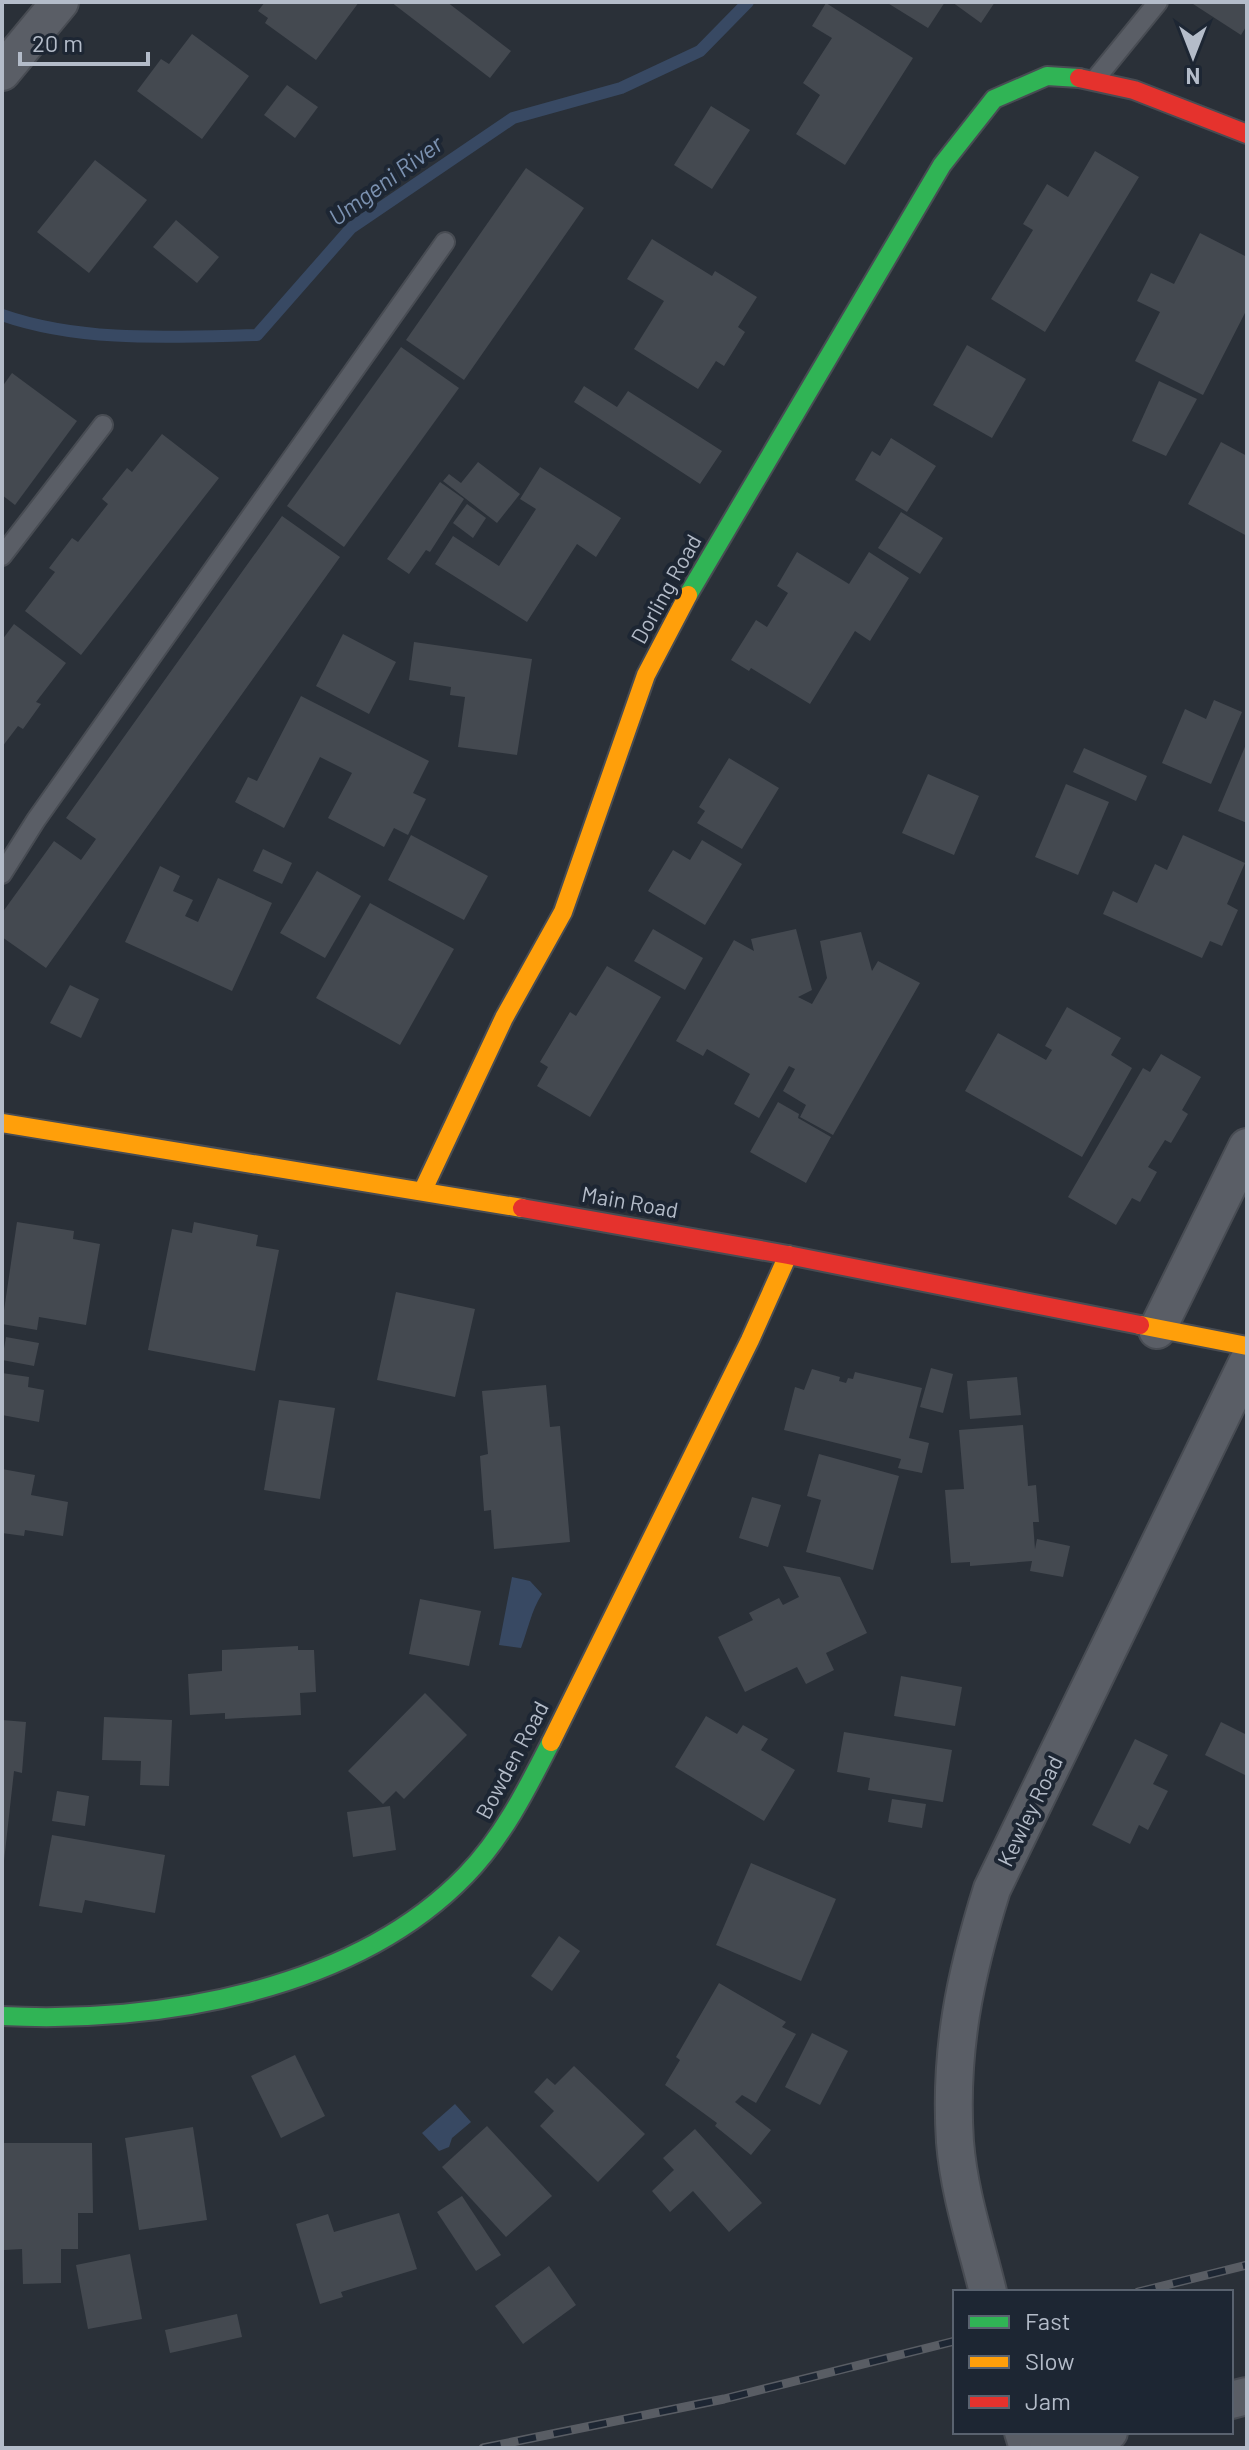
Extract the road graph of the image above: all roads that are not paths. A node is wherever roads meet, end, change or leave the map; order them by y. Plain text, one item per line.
1 (60, 2) edge
2 (1158, 2) edge
3 (2, 72) edge
4 (1095, 79) junction
5 (1247, 134) edge
6 (445, 242) dead end
7 (103, 425) dead end
8 (2, 556) edge
9 (2, 874) edge
10 (2, 1123) edge
11 (1247, 1147) edge
12 (423, 1190) junction
13 (788, 1255) junction
14 (1157, 1330) junction
15 (1247, 1346) edge
16 (1247, 1363) edge
17 (2, 2016) edge
18 (987, 2290) edge
19 (1101, 2434) edge
20 (1048, 2448) edge

1 - 3 street
2 - 4 lane
4 - 5 street
4 - 12 street, Dorling Road
6 - 9 lane
7 - 8 lane
10 - 12 street, Main Road
11 - 14 street
12 - 13 street, Main Road
13 - 14 street, Main Road
13 - 17 street, Bowden Road
14 - 15 street, Main Road
16 - 18 street, Kewley Road
19 - 20 street

